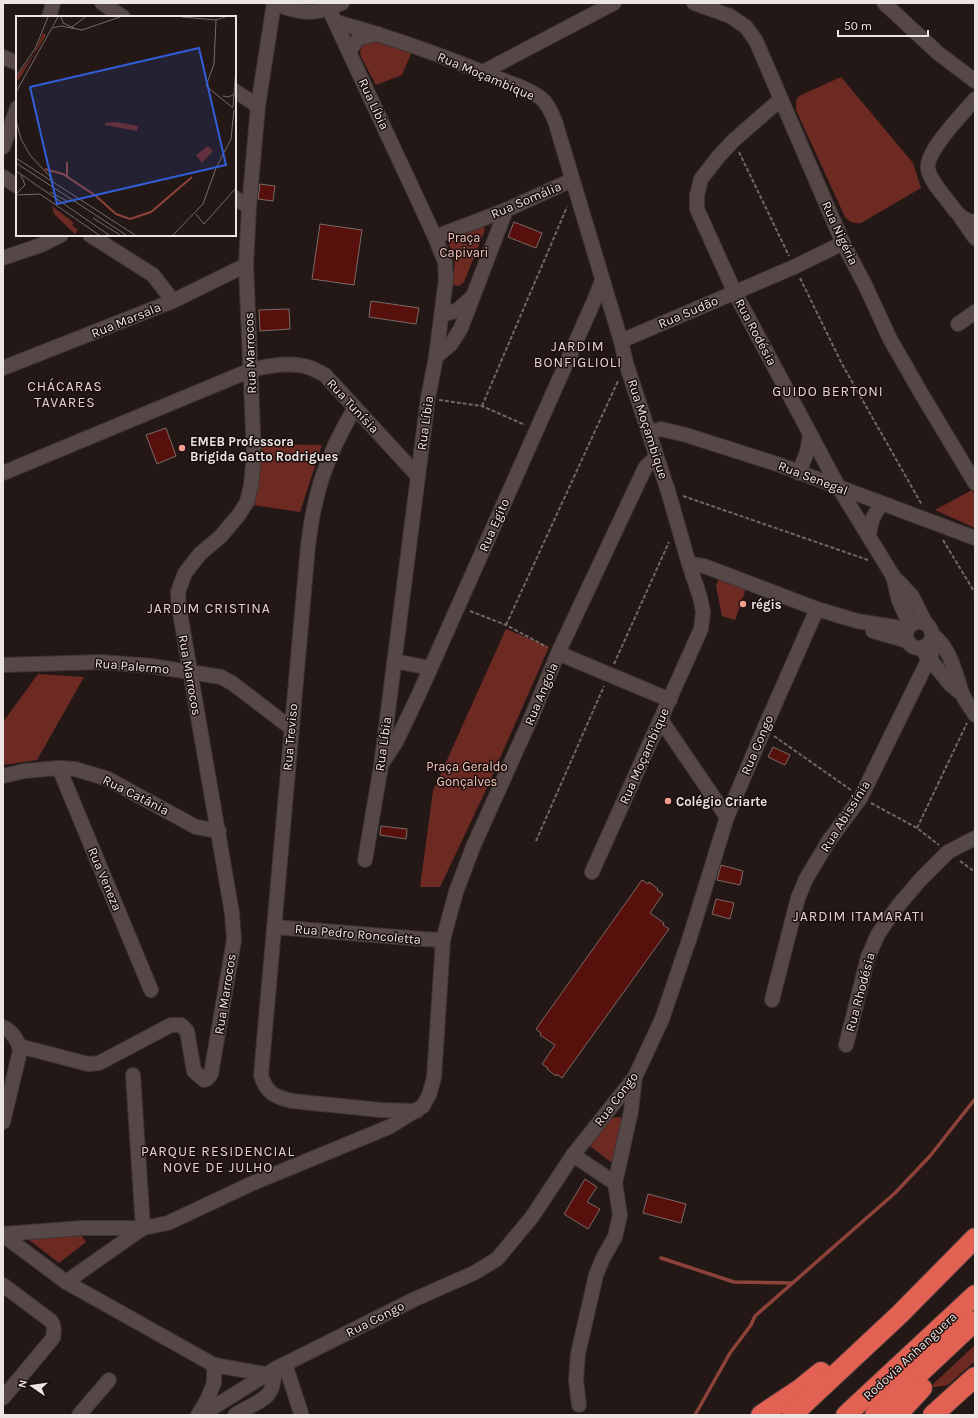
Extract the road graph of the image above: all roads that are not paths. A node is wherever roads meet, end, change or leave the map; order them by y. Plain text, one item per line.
1 (53, 3) edge
2 (102, 3) edge
3 (274, 3) edge
4 (342, 3) edge
5 (614, 3) edge
6 (694, 3) edge
7 (884, 3) edge
8 (329, 9) junction
9 (49, 16) edge
10 (122, 16) edge
11 (336, 22) junction
12 (378, 34) junction
13 (349, 51) junction
14 (3, 57) edge
15 (16, 63) edge
16 (483, 72) junction
17 (975, 81) edge
18 (236, 92) edge
19 (780, 98) junction
20 (975, 99) edge
21 (258, 106) junction
22 (16, 111) edge
23 (3, 147) edge
24 (3, 177) edge
25 (16, 185) edge
26 (573, 185) junction
27 (236, 199) edge
28 (249, 207) junction
29 (506, 210) junction
30 (961, 218) junction
31 (975, 222) edge
32 (59, 236) edge
33 (92, 236) edge
34 (435, 237) junction
35 (975, 238) edge
36 (843, 243) junction
37 (3, 258) edge
38 (246, 265) junction
39 (602, 281) junction
40 (475, 293) junction
41 (735, 293) junction
42 (173, 301) junction
43 (975, 312) edge
44 (442, 315) junction
45 (958, 324) dead end
46 (621, 341) junction
47 (436, 357) junction
48 (3, 368) edge
49 (251, 370) junction
50 (355, 408) junction
51 (649, 432) junction
52 (810, 434) junction
53 (656, 457) junction
54 (3, 473) edge
55 (799, 473) junction
56 (417, 475) junction
57 (975, 482) edge
58 (839, 488) junction
59 (882, 504) junction
60 (869, 537) junction
61 (975, 538) edge
62 (689, 564) junction
63 (890, 571) junction
64 (817, 609) junction
65 (932, 633) junction
66 (914, 640) junction
67 (558, 653) junction
68 (394, 661) junction
69 (3, 665) edge
70 (430, 668) junction
71 (190, 672) junction
72 (963, 694) junction
73 (670, 700) junction
74 (974, 713) edge
75 (661, 720) junction
76 (291, 728) junction
77 (381, 766) junction
78 (59, 768) junction
79 (3, 776) edge
80 (726, 817) junction
81 (219, 831) junction
82 (975, 838) edge
83 (365, 860) dead end
84 (592, 872) dead end
85 (274, 927) junction
86 (443, 940) junction
87 (151, 990) dead end
88 (772, 1000) dead end
89 (3, 1027) edge
90 (846, 1045) dead end
91 (19, 1046) junction
92 (133, 1075) dead end
93 (635, 1077) junction
94 (417, 1111) junction
95 (3, 1122) edge
96 (573, 1155) junction
97 (616, 1183) junction
98 (143, 1228) junction
99 (3, 1235) edge
100 (975, 1238) edge
101 (66, 1282) junction
102 (3, 1285) edge
103 (974, 1295) edge
104 (900, 1314) junction
105 (973, 1323) edge
106 (214, 1365) junction
107 (275, 1369) junction
108 (975, 1377) edge
109 (109, 1380) dead end
110 (3, 1398) edge
111 (579, 1405) dead end
112 (301, 1413) dead end
113 (79, 1415) edge
114 (198, 1415) edge
115 (204, 1415) edge
116 (235, 1415) edge
117 (761, 1415) edge
118 (792, 1415) edge
119 (846, 1415) edge
120 (875, 1415) edge
121 (897, 1415) edge
122 (932, 1415) edge

1 - 9 street
2 - 10 street
3 - 8 street
3 - 21 street, Rua Marrocos
4 - 8 street
5 - 16 street
6 - 19 street, Rua Nigéria
7 - 17 street
8 - 11 street, Rua Líbia
11 - 12 street, Rua Moçambique
11 - 13 street, Rua Líbia
12 - 13 street
12 - 16 street, Rua Moçambique
13 - 34 street, Rua Líbia
14 - 15 street
16 - 26 street, Rua Moçambique
18 - 21 street
19 - 36 street, Rua Nigéria
19 - 41 street, Rua Rodésia
20 - 30 street
21 - 28 street, Rua Marrocos
22 - 23 street
24 - 25 street
26 - 29 street, Rua Somália
26 - 39 street, Rua Moçambique
27 - 28 street
28 - 38 street, Rua Marrocos
29 - 34 street, Rua Somália
29 - 40 street
30 - 31 street
30 - 35 street
32 - 37 street
33 - 42 street
34 - 44 street, Rua Líbia
36 - 41 street, Rua Sudão
36 - 57 street, Rua Nigéria
38 - 42 street, Rua Marsala
38 - 49 street, Rua Marrocos
39 - 46 street, Rua Moçambique
39 - 70 street, Rua Egito
40 - 44 street
40 - 47 street
41 - 46 street, Rua Sudão
41 - 52 street, Rua Rodésia
42 - 48 street, Rua Marsala
43 - 45 street
44 - 47 street, Rua Líbia
46 - 51 street, Rua Moçambique
47 - 56 street, Rua Líbia
49 - 50 street, Rua Tunísia
49 - 54 street
49 - 71 street, Rua Marrocos
50 - 56 street, Rua Tunísia
50 - 76 street, Rua Treviso
51 - 53 street, Rua Moçambique
51 - 55 street, Rua Senegal
52 - 55 street
52 - 58 street, Rua Rodésia
53 - 62 street, Rua Moçambique
53 - 67 street, Rua Angola
55 - 58 street, Rua Senegal
56 - 68 street, Rua Líbia
58 - 59 street, Rua Senegal
58 - 60 street, Rua Rodésia
59 - 60 street
59 - 61 street, Rua Senegal
60 - 63 street, Rua Rodésia
62 - 64 street
62 - 73 street, Rua Moçambique
63 - 65 street, Rua Rodésia
63 - 66 street, Rua Rodésia
64 - 66 street
64 - 80 street, Rua Congo
65 - 66 street, Rua Abissínia
65 - 66 street
65 - 72 street, Rua Rodésia
66 - 72 street, Rua Rodésia
66 - 88 street, Rua Abissínia
67 - 73 street
67 - 86 street, Rua Angola
68 - 70 street
68 - 77 street, Rua Líbia
69 - 71 street, Rua Palermo
70 - 77 street, Rua Egito
71 - 76 street, Rua Palermo
71 - 81 street, Rua Marrocos
72 - 74 street
73 - 75 street, Rua Moçambique
75 - 80 street
75 - 84 street, Rua Moçambique
76 - 85 street, Rua Treviso
77 - 83 street, Rua Líbia
78 - 79 street, Rua Catânia
78 - 81 street, Rua Catânia
78 - 87 street, Rua Veneza
80 - 93 street, Rua Congo
81 - 91 street, Rua Marrocos
82 - 90 street, Rua Rhodésia
85 - 86 street, Rua Pedro Roncoletta
85 - 94 street, Rua Treviso
86 - 94 street, Rua Angola
89 - 91 street
91 - 95 street
92 - 98 street
93 - 96 street, Rua Congo
93 - 97 street
94 - 98 street
96 - 97 street
96 - 107 street, Rua Congo
97 - 111 street
98 - 99 street
98 - 101 street
99 - 101 street
100 - 104 highway
101 - 106 street
102 - 110 street
103 - 119 highway, Rodovia Anhanguera
104 - 117 highway
104 - 118 highway
105 - 120 highway, Rodovia Anhanguera
105 - 121 highway
106 - 107 street
106 - 114 street
107 - 112 street
107 - 115 street, Rua Congo
107 - 116 street
108 - 122 highway
109 - 113 street

